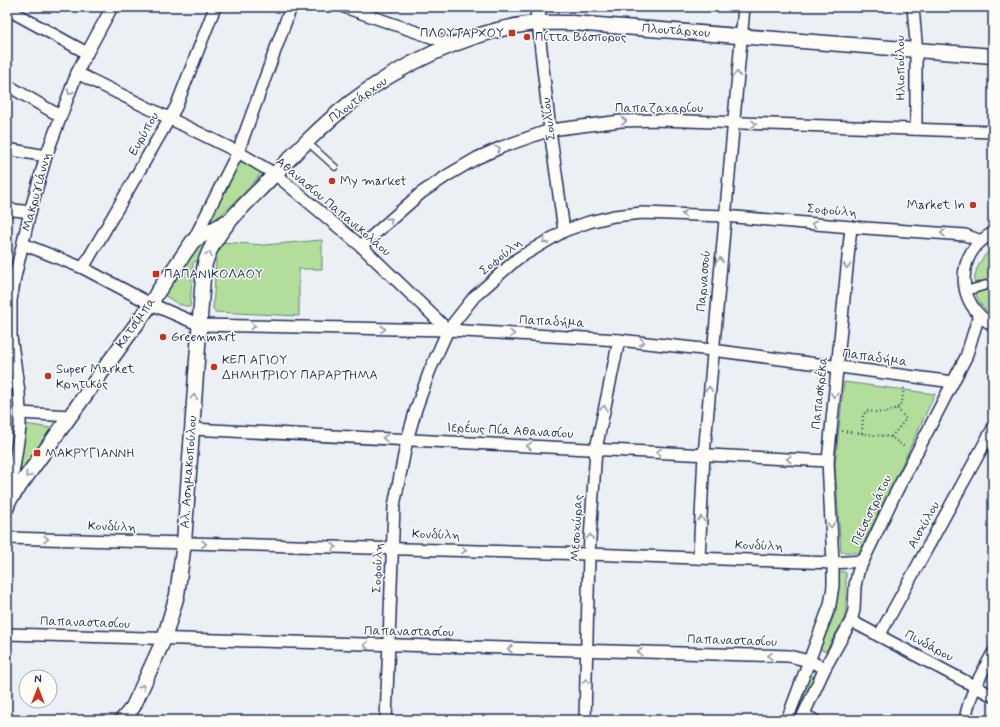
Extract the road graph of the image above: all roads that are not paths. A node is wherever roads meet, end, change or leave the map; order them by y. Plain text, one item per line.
1 (112, 7) edge
2 (215, 7) edge
3 (290, 7) edge
4 (344, 7) edge
5 (538, 7) edge
6 (744, 7) edge
7 (912, 7) edge
8 (7, 9) edge
9 (538, 24) junction
10 (740, 35) junction
11 (454, 45) junction
12 (916, 50) junction
13 (87, 52) junction
14 (993, 56) edge
15 (77, 73) junction
16 (7, 85) edge
17 (60, 116) junction
18 (170, 118) junction
19 (733, 123) junction
20 (916, 129) junction
21 (550, 130) junction
22 (993, 132) edge
23 (307, 142) junction
24 (7, 149) edge
25 (238, 152) junction
26 (46, 156) junction
27 (335, 168) dead end
28 (275, 174) junction
29 (7, 208) edge
30 (30, 212) junction
31 (724, 216) junction
32 (232, 218) junction
33 (850, 227) junction
34 (564, 231) junction
35 (993, 233) edge
36 (981, 241) junction
37 (193, 242) junction
38 (23, 244) junction
39 (361, 246) junction
40 (83, 268) junction
41 (11, 276) edge
42 (993, 283) edge
43 (966, 292) junction
44 (151, 304) junction
45 (979, 316) junction
46 (200, 325) junction
47 (993, 325) edge
48 (448, 330) junction
49 (619, 340) junction
50 (712, 350) junction
51 (837, 367) junction
52 (953, 382) junction
53 (20, 413) junction
54 (70, 416) junction
55 (993, 428) edge
56 (192, 429) junction
57 (407, 440) junction
58 (596, 449) junction
59 (704, 455) junction
60 (828, 461) junction
61 (8, 505) edge
62 (7, 538) edge
63 (184, 543) junction
64 (393, 548) junction
65 (589, 554) junction
66 (699, 558) junction
67 (863, 561) junction
68 (833, 562) junction
69 (851, 621) junction
70 (7, 634) edge
71 (879, 636) junction
72 (164, 639) junction
73 (389, 646) junction
74 (586, 650) junction
75 (993, 653) edge
76 (809, 661) junction
77 (825, 668) junction
78 (975, 686) junction
79 (993, 696) edge
80 (802, 717) edge
81 (122, 720) edge
82 (386, 720) edge
83 (585, 720) edge
84 (787, 720) edge
85 (814, 720) edge
86 (965, 720) edge

1 - 13 street, Μακρυγιάννη
2 - 18 street, Ευρύπου
3 - 25 street, Κατσίμπα
4 - 11 street
5 - 9 street, Σουλίου
6 - 10 street, Παρνασσού
7 - 12 street, Ηλιοπούλου
8 - 13 street
9 - 10 street, Πλουτάρχου
9 - 11 street, Πλουτάρχου
9 - 21 street, Σουλίου
10 - 12 street, Πλουτάρχου
19 -> 10 street, Παρνασσού
11 - 23 street, Πλουτάρχου
12 - 14 street, Πλουτάρχου
12 - 20 street, Ηλιοπούλου
13 - 15 street, Μακρυγιάννη
15 -> 17 street, Μακρυγιάννη
15 - 18 street, Αθανασίου Παπανικολάου
16 - 17 street
17 - 26 street, Μακρυγιάννη
18 - 25 street, Αθανασίου Παπανικολάου
18 - 40 street, Ευρύπου
19 -> 20 street, Παπαζαχαρίου
21 -> 19 street, Παπαζαχαρίου
19 - 31 street, Παρνασσού
20 - 22 street, Παπαζαχαρίου
21 - 34 street, Σουλίου
39 -> 21 street, Παπαζαχαρίου
23 - 27 lane
23 - 28 street, Πλουτάρχου
24 - 26 street
25 - 28 street, Αθανασίου Παπανικολάου
25 - 37 street, Κατσίμπα
26 - 30 street, Μακρυγιάννη
28 - 32 street, Πλουτάρχου
28 - 39 street, Αθανασίου Παπανικολάου
29 - 30 street
30 - 38 street, Μακρυγιάννη
33 -> 31 street, Σοφούλη
31 -> 34 street, Σοφούλη
50 -> 31 street, Παρνασσού
32 - 37 street, Κατσίμπα
46 -> 32 street, Αλ. Ασημακοπούλου
36 -> 33 street, Σοφούλη
33 -> 51 street, Παπασκρέκα
34 -> 48 street, Σοφούλη
35 - 36 street
36 - 43 street
37 - 44 street, Κατσίμπα
38 - 40 street, Παπαδήμα
38 - 41 street, Μακρυγιάννη
39 - 48 street, Αθανασίου Παπανικολάου
40 - 44 street, Παπαδήμα
41 - 53 street, Μακρυγιάννη
42 - 43 street
43 - 45 street
44 - 46 street, Παπαδήμα
44 - 54 street, Κατσίμπα
45 - 47 street
45 - 52 street, Πεισιστράτου
46 -> 48 street, Παπαδήμα
56 -> 46 street, Αλ. Ασημακοπούλου
48 -> 49 street, Παπαδήμα
48 - 57 street, Σοφούλη
49 -> 50 street, Παπαδήμα
58 -> 49 street, Μεσοχώρας
50 - 51 street, Παπαδήμα
59 -> 50 street, Παρνασσού
51 - 52 street, Παπαδήμα
51 -> 60 street, Παπασκρέκα
52 - 67 street, Πεισιστράτου
53 - 54 street
53 - 61 street, Μακρυγιάννη
54 -> 61 street, Κατσίμπα
55 - 71 street, Αισχύλου
57 -> 56 street, Ιερέως Πία Αθανασίου
56 - 63 street, Αλ. Ασημακοπούλου
58 -> 57 street, Ιερέως Πία Αθανασίου
57 - 64 street, Σοφούλη
59 -> 58 street, Ιερέως Πία Αθανασίου
65 -> 58 street, Μεσοχώρας
60 -> 59 street, Ιερέως Πία Αθανασίου
66 -> 59 street, Παρνασσού
60 -> 68 street, Παπασκρέκα
62 -> 63 street, Κονδύλη
63 -> 64 street, Κονδύλη
63 - 72 street, Αλ. Ασημακοπούλου
64 -> 65 street, Κονδύλη
64 - 73 street, Σοφούλη
65 - 66 street, Κονδύλη
65 - 74 street, Μεσοχώρας
66 - 68 street, Κονδύλη
67 - 68 street, Κονδύλη
67 - 69 street, Πεισιστράτου
68 - 76 street, Παπασκρέκα
69 - 71 street, Πινδάρου
69 - 77 street, Πεισιστράτου
70 - 72 street, Παπαναστασίου
71 - 78 street, Πινδάρου
73 -> 72 street, Παπαναστασίου
81 -> 72 street, Αλ. Ασημακοπούλου
74 -> 73 street, Παπαναστασίου
73 - 82 street, Σοφούλη
76 -> 74 street, Παπαναστασίου
83 -> 74 street, Μεσοχώρας
75 - 78 street
76 - 77 street, Παπαναστασίου
76 - 84 street, Παπασκρέκα
77 - 80 street, Πεισιστράτου
78 - 79 street, Πινδάρου
78 - 86 street
80 - 85 street

